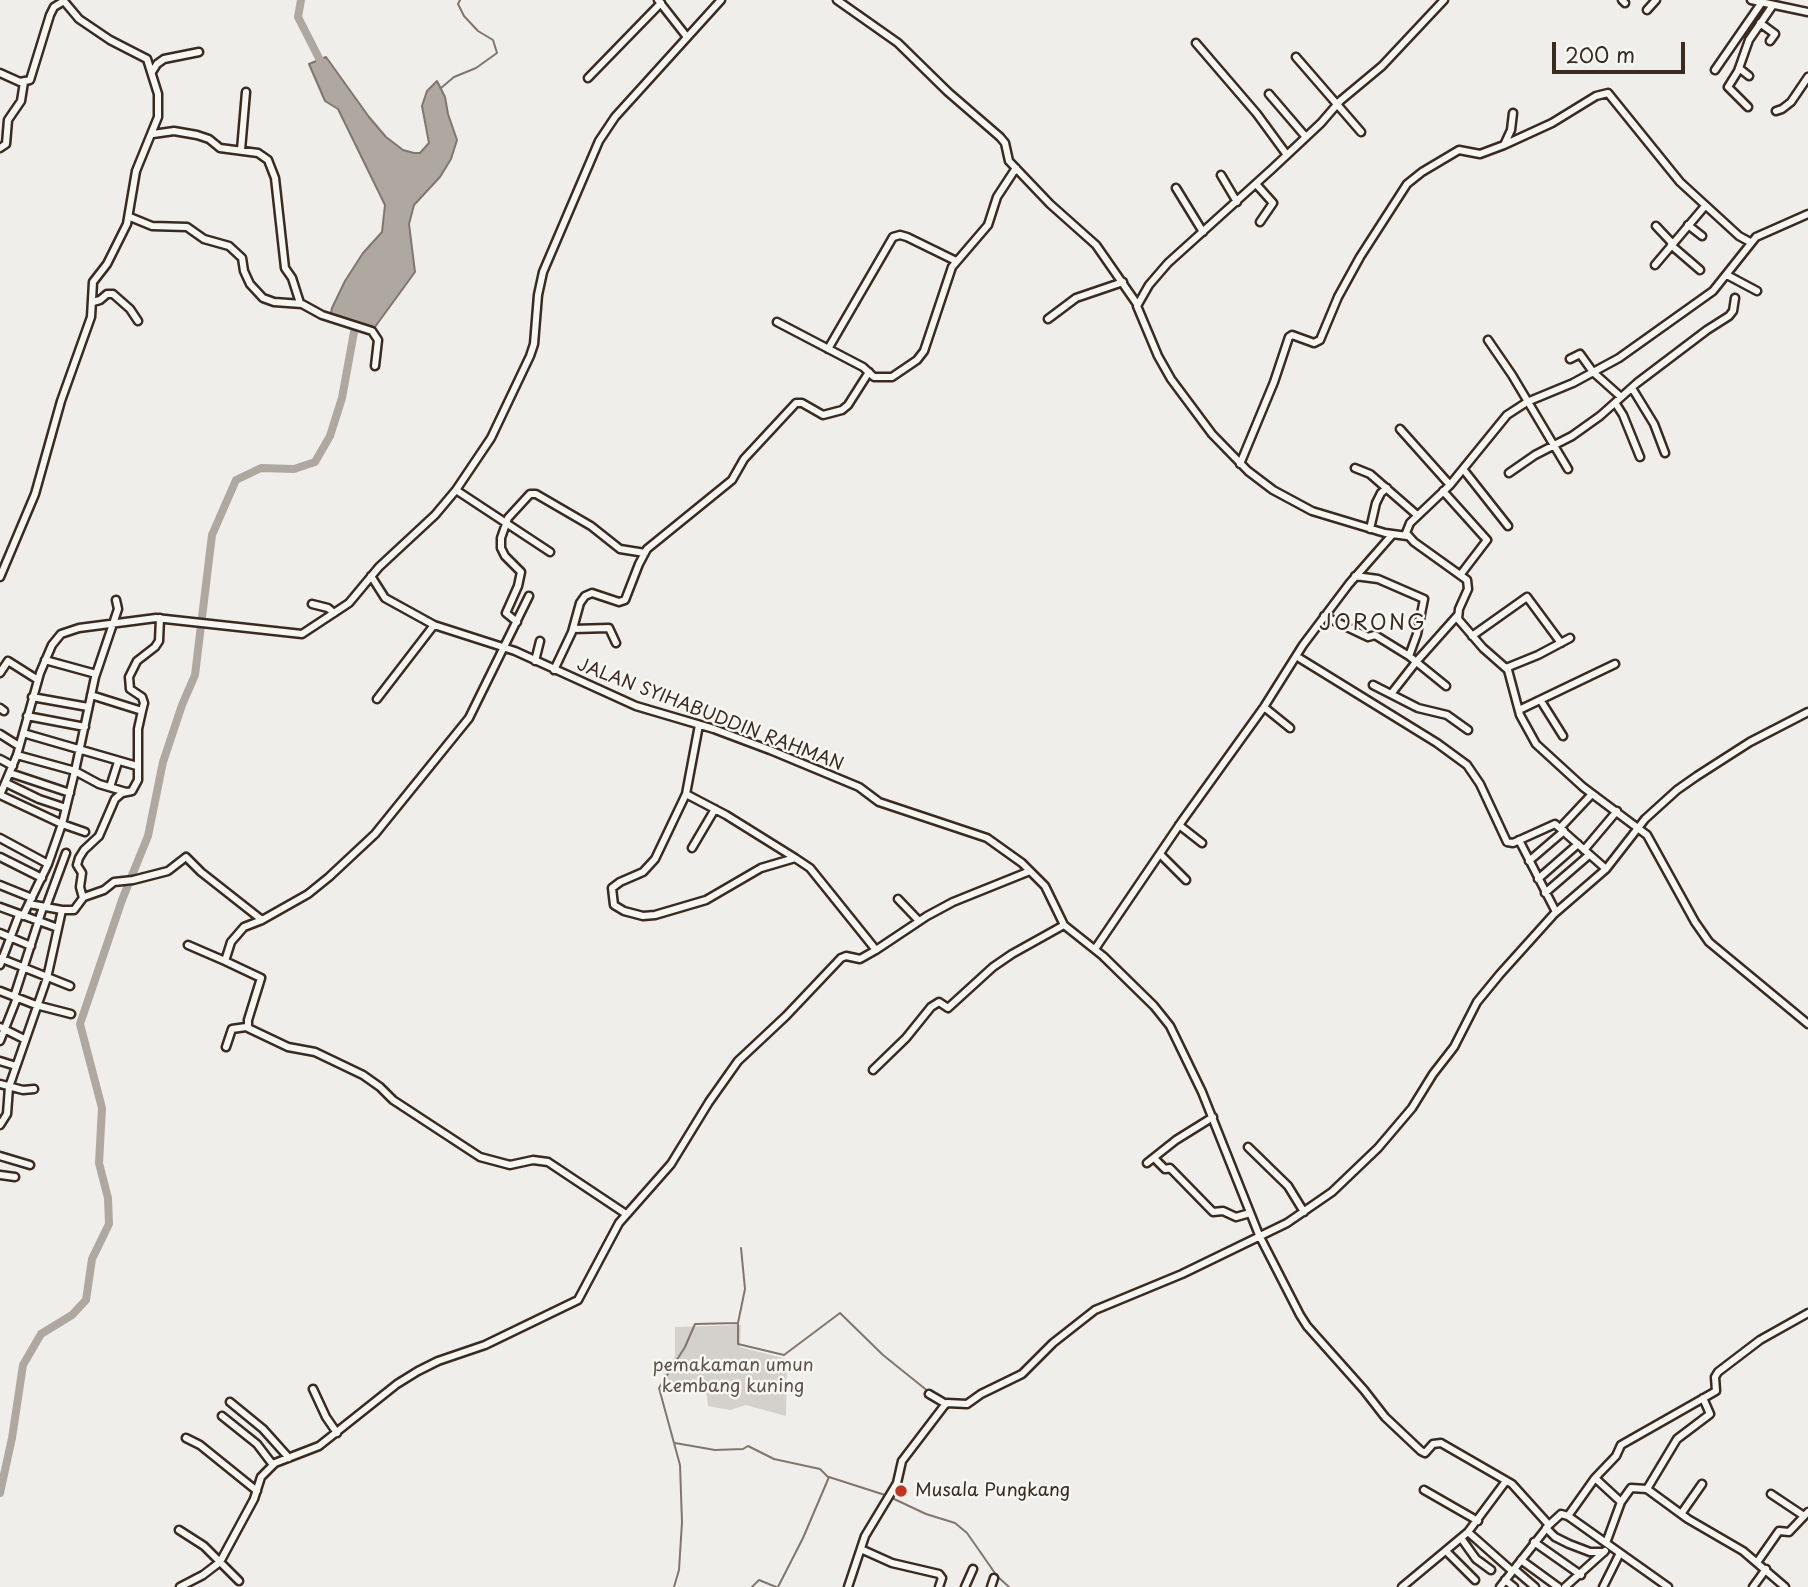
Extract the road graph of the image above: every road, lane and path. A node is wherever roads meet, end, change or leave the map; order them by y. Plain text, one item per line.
1 (721, 0) edge
2 (836, 0) edge
3 (1444, 0) edge
4 (1656, 0) edge
5 (1751, 0) edge
6 (64, 1) edge
7 (659, 1) edge
8 (1762, 2) junction
9 (1789, 4) edge
10 (1773, 5) junction
11 (1647, 10) dead end
12 (1808, 12) edge
13 (1760, 23) junction
14 (687, 37) junction
15 (1770, 41) dead end
16 (1196, 43) dead end
17 (199, 52) dead end
18 (1296, 57) dead end
19 (1739, 68) junction
20 (1715, 70) dead end
21 (152, 72) junction
22 (0, 73) edge
23 (1749, 76) dead end
24 (1808, 77) edge
25 (587, 78) dead end
26 (24, 82) junction
27 (246, 92) dead end
28 (1269, 94) dead end
29 (1337, 105) junction
30 (1748, 107) dead end
31 (1776, 111) dead end
32 (1513, 113) dead end
33 (1361, 132) dead end
34 (153, 134) junction
35 (1305, 136) junction
36 (1504, 145) junction
37 (0, 148) edge
38 (241, 150) junction
39 (1287, 155) junction
40 (1016, 168) junction
41 (1221, 174) dead end
42 (1256, 184) junction
43 (1176, 188) dead end
44 (1237, 202) junction
45 (1705, 206) junction
46 (1808, 214) edge
47 (130, 217) junction
48 (1260, 222) dead end
49 (1689, 225) junction
50 (1656, 226) dead end
51 (1203, 232) junction
52 (1702, 236) dead end
53 (1750, 242) junction
54 (1672, 244) junction
55 (956, 261) junction
56 (1656, 265) dead end
57 (1700, 270) dead end
58 (1727, 275) junction
59 (1746, 275) dead end
60 (1122, 282) junction
61 (1740, 283) junction
62 (1757, 291) dead end
63 (1735, 298) dead end
64 (93, 302) junction
65 (300, 303) junction
66 (1137, 306) junction
67 (1048, 319) dead end
68 (138, 321) dead end
69 (777, 322) dead end
70 (1488, 340) dead end
71 (828, 349) junction
72 (1570, 359) dead end
73 (374, 366) dead end
74 (869, 372) junction
75 (1593, 372) junction
76 (1632, 388) junction
77 (1622, 397) junction
78 (1528, 402) junction
79 (1616, 404) junction
80 (1400, 429) dead end
81 (1555, 445) junction
82 (1665, 453) dead end
83 (1640, 457) dead end
84 (1240, 464) junction
85 (1355, 468) dead end
86 (1463, 469) junction
87 (1568, 469) dead end
88 (1508, 473) dead end
89 (1450, 485) junction
90 (1387, 488) junction
91 (456, 489) junction
92 (1443, 491) junction
93 (1417, 515) junction
94 (507, 524) junction
95 (1508, 526) dead end
96 (1370, 529) junction
97 (1392, 535) junction
98 (1407, 536) junction
99 (550, 552) dead end
100 (645, 553) junction
101 (1461, 575) junction
102 (371, 576) junction
103 (1355, 576) junction
104 (0, 578) edge
105 (528, 596) dead end
106 (116, 600) dead end
107 (312, 604) dead end
108 (334, 613) junction
109 (1324, 616) junction
110 (1457, 616) junction
111 (160, 618) junction
112 (517, 622) junction
113 (114, 625) junction
114 (434, 625) junction
115 (573, 629) junction
116 (1472, 636) junction
117 (1570, 638) dead end
118 (540, 641) dead end
119 (616, 643) dead end
120 (1561, 643) junction
121 (505, 649) junction
122 (1296, 656) junction
123 (1409, 656) junction
124 (45, 660) junction
125 (535, 661) junction
126 (1416, 662) junction
127 (1615, 664) dead end
128 (1506, 668) junction
129 (554, 670) junction
130 (0, 673) edge
131 (96, 674) junction
132 (38, 680) junction
133 (1373, 685) dead end
134 (1446, 686) dead end
135 (1391, 694) junction
136 (91, 695) junction
137 (32, 697) junction
138 (377, 699) dead end
139 (1541, 701) junction
140 (88, 707) junction
141 (1264, 707) junction
142 (1519, 710) junction
143 (142, 711) junction
144 (1808, 712) edge
145 (27, 716) junction
146 (699, 725) junction
147 (85, 727) junction
148 (1290, 728) dead end
149 (1468, 730) dead end
150 (23, 733) junction
151 (0, 734) edge
152 (1563, 736) dead end
153 (19, 746) junction
154 (80, 749) junction
155 (16, 755) junction
156 (0, 759) edge
157 (118, 762) junction
158 (137, 766) junction
159 (12, 769) junction
160 (75, 771) junction
161 (6, 783) junction
162 (110, 787) junction
163 (1, 792) edge
164 (127, 792) junction
165 (70, 793) junction
166 (686, 794) junction
167 (1592, 794) junction
168 (66, 808) junction
169 (715, 809) junction
170 (1616, 811) junction
171 (62, 824) junction
172 (1179, 825) junction
173 (1638, 827) junction
174 (1562, 830) junction
175 (85, 832) dead end
176 (0, 838) edge
177 (1519, 840) junction
178 (1202, 843) dead end
179 (1578, 844) junction
180 (692, 848) dead end
181 (1586, 852) junction
182 (66, 853) dead end
183 (1160, 854) junction
184 (0, 857) edge
185 (795, 858) junction
186 (1529, 861) junction
187 (48, 864) junction
188 (1606, 869) junction
189 (1030, 871) junction
190 (41, 878) junction
191 (1538, 879) junction
192 (1186, 880) dead end
193 (0, 885) edge
194 (1545, 893) junction
195 (83, 897) junction
196 (898, 899) dead end
197 (31, 901) junction
198 (0, 907) edge
199 (44, 907) junction
200 (62, 910) junction
201 (1556, 912) junction
202 (21, 916) junction
203 (262, 920) junction
204 (919, 920) junction
205 (38, 923) junction
206 (1064, 925) junction
207 (58, 928) junction
208 (0, 933) edge
209 (10, 937) junction
210 (31, 946) junction
211 (188, 946) dead end
212 (1095, 949) junction
213 (876, 950) junction
214 (1, 961) edge
215 (225, 961) junction
216 (23, 968) junction
217 (47, 978) junction
218 (70, 986) dead end
219 (2, 991) edge
220 (16, 997) junction
221 (0, 1001) edge
222 (36, 1005) junction
223 (71, 1014) dead end
224 (1808, 1024) edge
225 (246, 1027) junction
226 (3, 1028) edge
227 (24, 1039) junction
228 (0, 1041) edge
229 (226, 1047) dead end
230 (0, 1061) edge
231 (16, 1066) junction
232 (873, 1070) dead end
233 (0, 1084) edge
234 (9, 1087) junction
235 (34, 1089) dead end
236 (1213, 1117) junction
237 (0, 1125) edge
238 (1248, 1147) dead end
239 (0, 1156) edge
240 (1154, 1158) junction
241 (1147, 1163) dead end
242 (30, 1165) dead end
243 (0, 1175) edge
244 (15, 1177) dead end
245 (1304, 1212) junction
246 (1250, 1213) junction
247 (626, 1214) junction
248 (1259, 1235) junction
249 (1808, 1312) edge
250 (313, 1388) dead end
251 (929, 1394) dead end
252 (1703, 1398) junction
253 (230, 1402) dead end
254 (946, 1404) junction
255 (222, 1416) dead end
256 (337, 1433) junction
257 (186, 1438) dead end
258 (289, 1458) junction
259 (273, 1465) junction
260 (1595, 1478) junction
261 (1506, 1481) junction
262 (1702, 1484) dead end
263 (1647, 1489) junction
264 (1424, 1490) dead end
265 (257, 1491) junction
266 (1771, 1494) dead end
267 (1621, 1502) junction
268 (1681, 1514) junction
269 (1806, 1514) edge
270 (1568, 1517) junction
271 (1478, 1521) junction
272 (1548, 1526) junction
273 (179, 1530) dead end
274 (1468, 1532) junction
275 (1461, 1538) junction
276 (1534, 1542) junction
277 (1608, 1544) junction
278 (863, 1550) dead end
279 (1446, 1552) junction
280 (1604, 1552) junction
281 (1620, 1553) junction
282 (1521, 1560) junction
283 (1758, 1561) junction
284 (220, 1562) junction
285 (973, 1569) dead end
286 (1766, 1569) junction
287 (1491, 1570) dead end
288 (1513, 1570) junction
289 (1581, 1575) junction
290 (994, 1578) dead end
291 (1475, 1580) dead end
292 (1505, 1580) junction
293 (239, 1581) dead end
294 (1781, 1586) edge
295 (180, 1587) edge
296 (848, 1587) edge
297 (939, 1587) edge
298 (965, 1587) edge
299 (991, 1587) edge
300 (1402, 1587) edge
301 (1500, 1587) edge
302 (1514, 1587) edge
303 (1535, 1587) edge
304 (1558, 1587) edge
305 (1565, 1587) edge
306 (1603, 1587) edge
307 (1668, 1587) edge
308 (1753, 1587) edge

1 - 14 street
2 - 40 street
3 - 29 street
4 - 11 street
5 - 8 street
6 - 21 street
6 - 26 street
7 - 14 street
7 - 25 street
8 - 10 street
8 - 20 street
9 - 10 street
9 - 12 street
10 - 13 street
13 - 15 street
13 - 19 street
14 - 91 street
16 - 39 street
17 - 21 street
18 - 29 street
19 - 23 street
19 - 30 street
21 - 34 street
22 - 26 street
24 - 31 street
26 - 37 street
27 - 38 street
28 - 35 street
29 - 33 street
29 - 35 street
32 - 36 street
34 - 38 street
34 - 47 street
35 - 39 street
36 - 45 street
36 - 84 street
38 - 65 street
39 - 42 street
40 - 55 street
40 - 60 street
41 - 44 street
42 - 44 street
42 - 48 street
43 - 51 street
44 - 51 street
45 - 49 street
45 - 53 street
46 - 53 street
47 - 64 street
47 - 65 street
49 - 52 street
49 - 54 street
50 - 54 street
51 - 66 street
53 - 58 street
54 - 56 street
54 - 57 street
55 - 71 street
55 - 74 street
58 - 61 street
58 - 75 street
59 - 61 street
60 - 66 street
60 - 67 street
61 - 62 street
63 - 76 street
64 - 68 street
64 - 104 street
65 - 73 street
66 - 84 street
69 - 71 street
70 - 78 street
71 - 74 street
72 - 75 street
74 - 100 street
75 - 77 street
75 - 78 street
76 - 77 street
76 - 82 street
77 - 79 street
78 - 81 street
78 - 86 street
79 - 81 street
79 - 83 street
80 - 89 street
81 - 87 street
81 - 88 street
84 - 96 street
85 - 90 street
86 - 89 street
86 - 95 street
89 - 92 street
90 - 93 street
90 - 96 street
91 - 94 street
91 - 102 street
92 - 93 street
92 - 101 street
93 - 98 street
94 - 99 street
94 - 100 street
94 - 112 street
96 - 97 street
97 - 98 street
97 - 103 street
98 - 101 street
100 - 115 street
101 - 110 street
102 - 108 street
102 - 114 street, JALAN SYIHABUDDIN RAHMAN
103 - 109 street
103 - 123 street
105 - 112 street
106 - 113 street
107 - 108 street
108 - 111 street
109 - 122 street
109 - 123 street
110 - 116 street
110 - 126 street
111 - 113 street
111 - 143 street
112 - 121 street
113 - 124 street
113 - 131 street
114 - 121 street, JALAN SYIHABUDDIN RAHMAN
114 - 138 street
115 - 119 street
115 - 129 street
116 - 120 street
116 - 128 street
117 - 120 street
118 - 125 street
120 - 128 street
121 - 125 street, JALAN SYIHABUDDIN RAHMAN
121 - 203 street
122 - 141 street
122 - 177 street
123 - 126 street
124 - 131 street
124 - 132 street
125 - 129 street, JALAN SYIHABUDDIN RAHMAN
126 - 134 street
126 - 135 street
127 - 139 street
128 - 142 street
129 - 146 street, JALAN SYIHABUDDIN RAHMAN
130 - 132 street
131 - 136 street
132 - 137 street
133 - 135 street
135 - 149 street
136 - 140 street
136 - 143 street
137 - 140 street
137 - 145 street
139 - 142 street
139 - 152 street
140 - 147 street
141 - 148 street
141 - 172 street
142 - 167 street
143 - 158 street
144 - 173 street
145 - 147 street
145 - 150 street
146 - 166 street
146 - 189 street, JALAN SYIHABUDDIN RAHMAN
147 - 154 street
150 - 153 street
150 - 154 street
151 - 153 street
153 - 155 street
154 - 157 street
154 - 160 street
155 - 159 street
155 - 160 street
156 - 159 street
157 - 158 street
157 - 162 street
158 - 164 street
159 - 161 street
159 - 165 street
160 - 162 street
160 - 165 street
161 - 163 street
161 - 168 street
162 - 164 street
163 - 171 street
164 - 195 street
165 - 168 street
166 - 169 street
166 - 185 street
167 - 170 street
167 - 174 street
168 - 171 street
169 - 180 street
169 - 185 street
170 - 173 street
170 - 181 street
171 - 175 street
171 - 187 street
172 - 178 street
172 - 183 street
173 - 188 street
173 - 224 street
174 - 177 street
174 - 179 street
174 - 186 street
176 - 187 street
177 - 186 street
179 - 181 street
179 - 191 street
181 - 188 street
181 - 194 street
182 - 199 street
183 - 192 street
183 - 212 street
184 - 190 street
185 - 213 street
186 - 191 street
187 - 190 street
188 - 201 street
189 - 204 street
189 - 206 street, JALAN SYIHABUDDIN RAHMAN
190 - 197 street
191 - 194 street
193 - 197 street
194 - 201 street
195 - 200 street
195 - 203 street
196 - 204 street
197 - 199 street
197 - 202 street
198 - 202 street
199 - 200 street
199 - 205 street
200 - 207 street
201 - 245 street
202 - 205 street
202 - 209 street
203 - 215 street
204 - 213 street
205 - 207 street
205 - 210 street
206 - 212 street, JALAN SYIHABUDDIN RAHMAN
206 - 232 street
207 - 217 street
208 - 209 street
209 - 210 street
209 - 214 street
210 - 216 street
211 - 215 street
212 - 236 street, JALAN SYIHABUDDIN RAHMAN
213 - 247 street
214 - 216 street
215 - 225 street
216 - 217 street
216 - 220 street
217 - 218 street
217 - 222 street
219 - 220 street
219 - 221 street
220 - 222 street
220 - 226 street
222 - 223 street
222 - 227 street
225 - 229 street
225 - 247 street
226 - 227 street
226 - 228 street
227 - 231 street
230 - 231 street
231 - 234 street
233 - 234 street
234 - 235 street
234 - 237 street
236 - 240 street
236 - 246 street, JALAN SYIHABUDDIN RAHMAN
238 - 245 street
239 - 242 street
240 - 241 street
240 - 246 street
243 - 244 street
245 - 248 street
246 - 248 street, JALAN SYIHABUDDIN RAHMAN
247 - 256 street
248 - 254 street
248 - 261 street, JALAN SYIHABUDDIN RAHMAN
249 - 252 street
250 - 256 street
251 - 254 street
252 - 260 street
252 - 263 street
253 - 258 street
254 - 296 street
255 - 259 street
256 - 258 street
257 - 265 street
258 - 259 street
259 - 265 street
260 - 267 street
260 - 270 street
261 - 271 street
261 - 272 street, JALAN SYIHABUDDIN RAHMAN
262 - 268 street
263 - 267 street
263 - 268 street
264 - 271 street
265 - 284 street
266 - 269 street
267 - 277 street
268 - 283 street
269 - 283 street
270 - 272 street
270 - 277 street
271 - 274 street
272 - 276 street
272 - 280 street, JALAN SYIHABUDDIN RAHMAN
273 - 284 street
274 - 275 street
274 - 288 street
275 - 279 street
275 - 287 street
276 - 282 street
276 - 289 street
277 - 280 street
277 - 281 street
278 - 297 street
279 - 291 street
279 - 300 street
280 - 289 street
281 - 306 street
281 - 307 street
282 - 288 street
282 - 304 street
283 - 286 street
284 - 293 street
284 - 295 street
285 - 298 street
286 - 294 street
286 - 308 street
288 - 292 street
288 - 303 street
289 - 305 street
290 - 299 street
292 - 301 street
292 - 302 street

